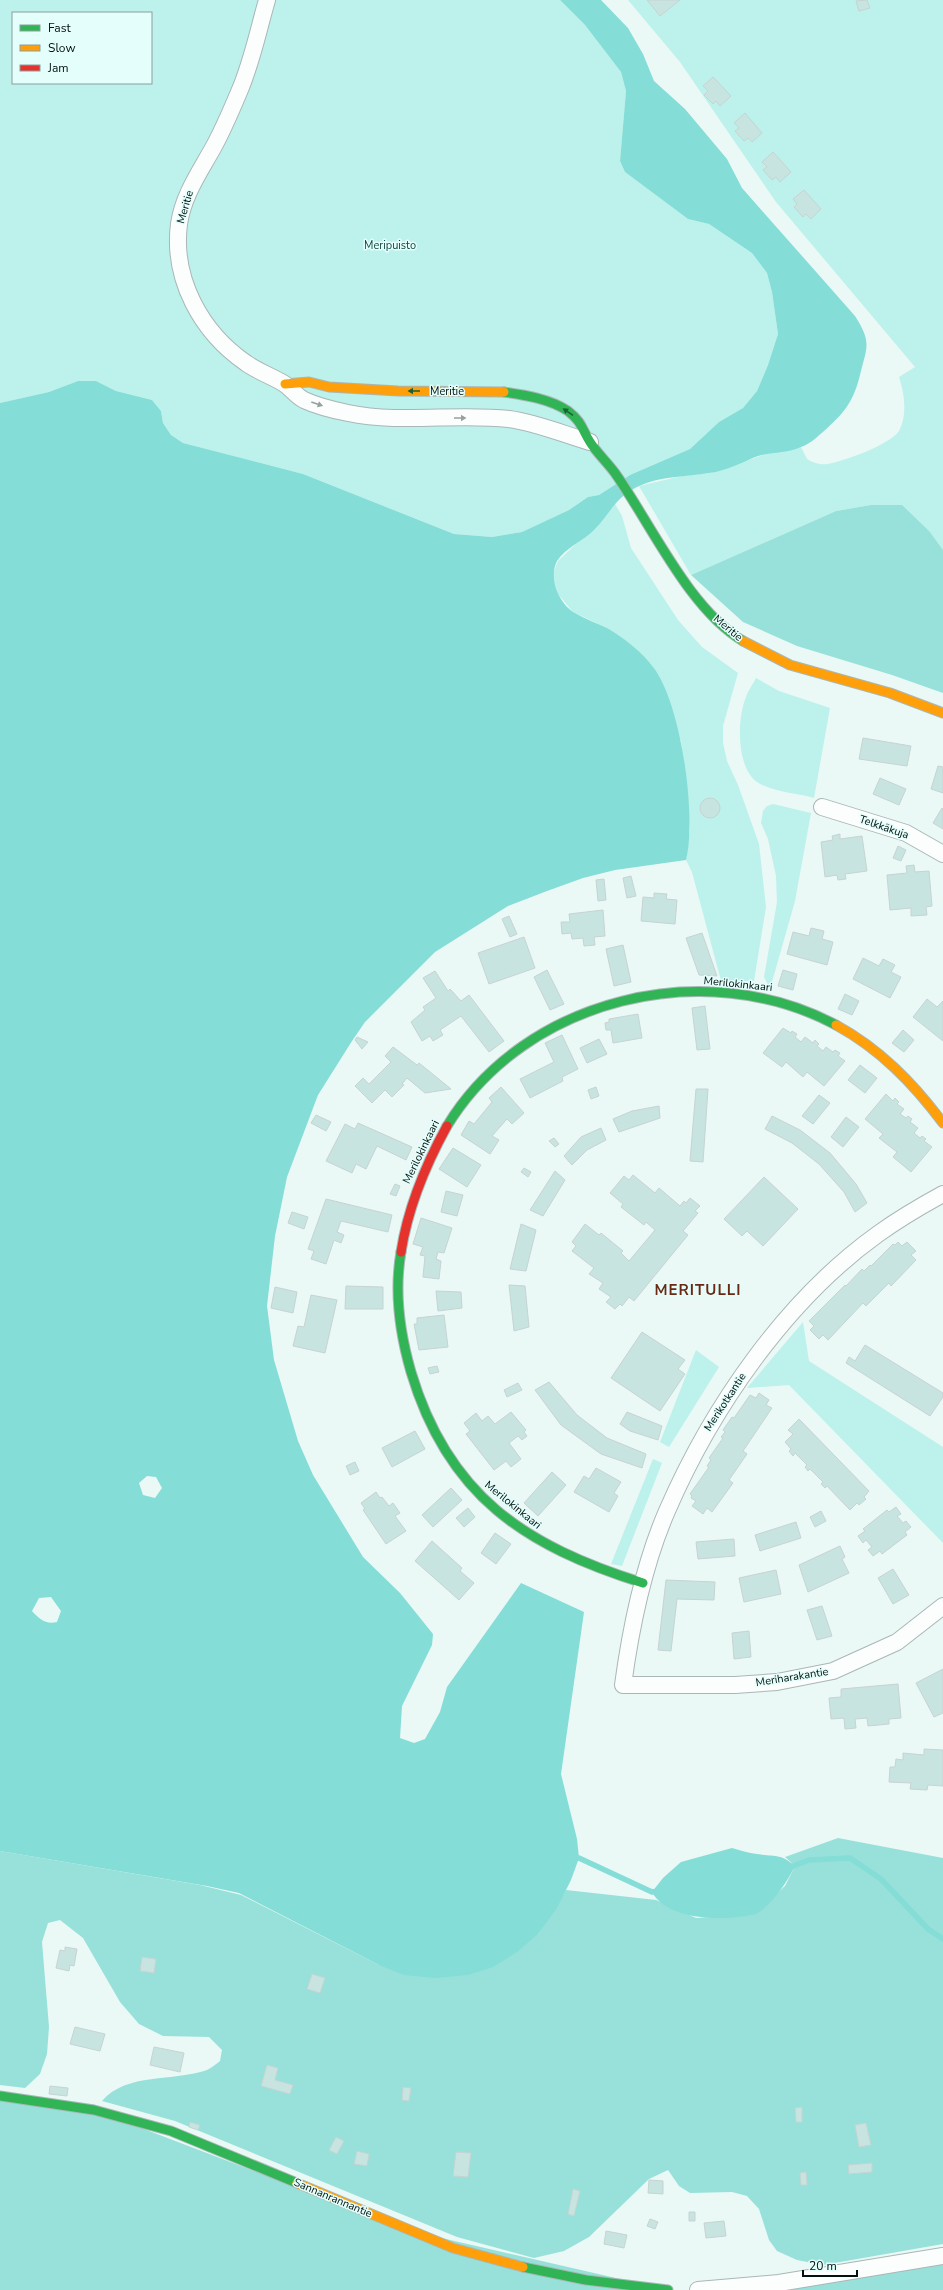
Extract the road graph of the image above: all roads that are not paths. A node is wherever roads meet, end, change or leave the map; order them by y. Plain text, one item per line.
1 (267, 0) edge
2 (285, 384) junction
3 (590, 442) junction
4 (943, 713) edge
5 (822, 807) dead end
6 (943, 854) edge
7 (943, 1123) edge
8 (943, 1194) edge
9 (643, 1583) junction
10 (943, 1606) edge
11 (623, 1685) joint
12 (0, 2096) edge
13 (943, 2256) edge
14 (668, 2290) edge
15 (698, 2290) edge

1 - 2 street, Meritie
2 -> 3 street, Meritie
3 -> 2 street, Meritie
3 - 4 street, Meritie
5 - 6 street, Telkkäkuja
7 - 9 street, Merilokinkaari
8 - 9 street, Merikotkantie
9 - 11 street, Merikotkantie
10 - 11 street, Meriharakantie
12 - 14 street, Sannanrannantie
13 - 15 street

